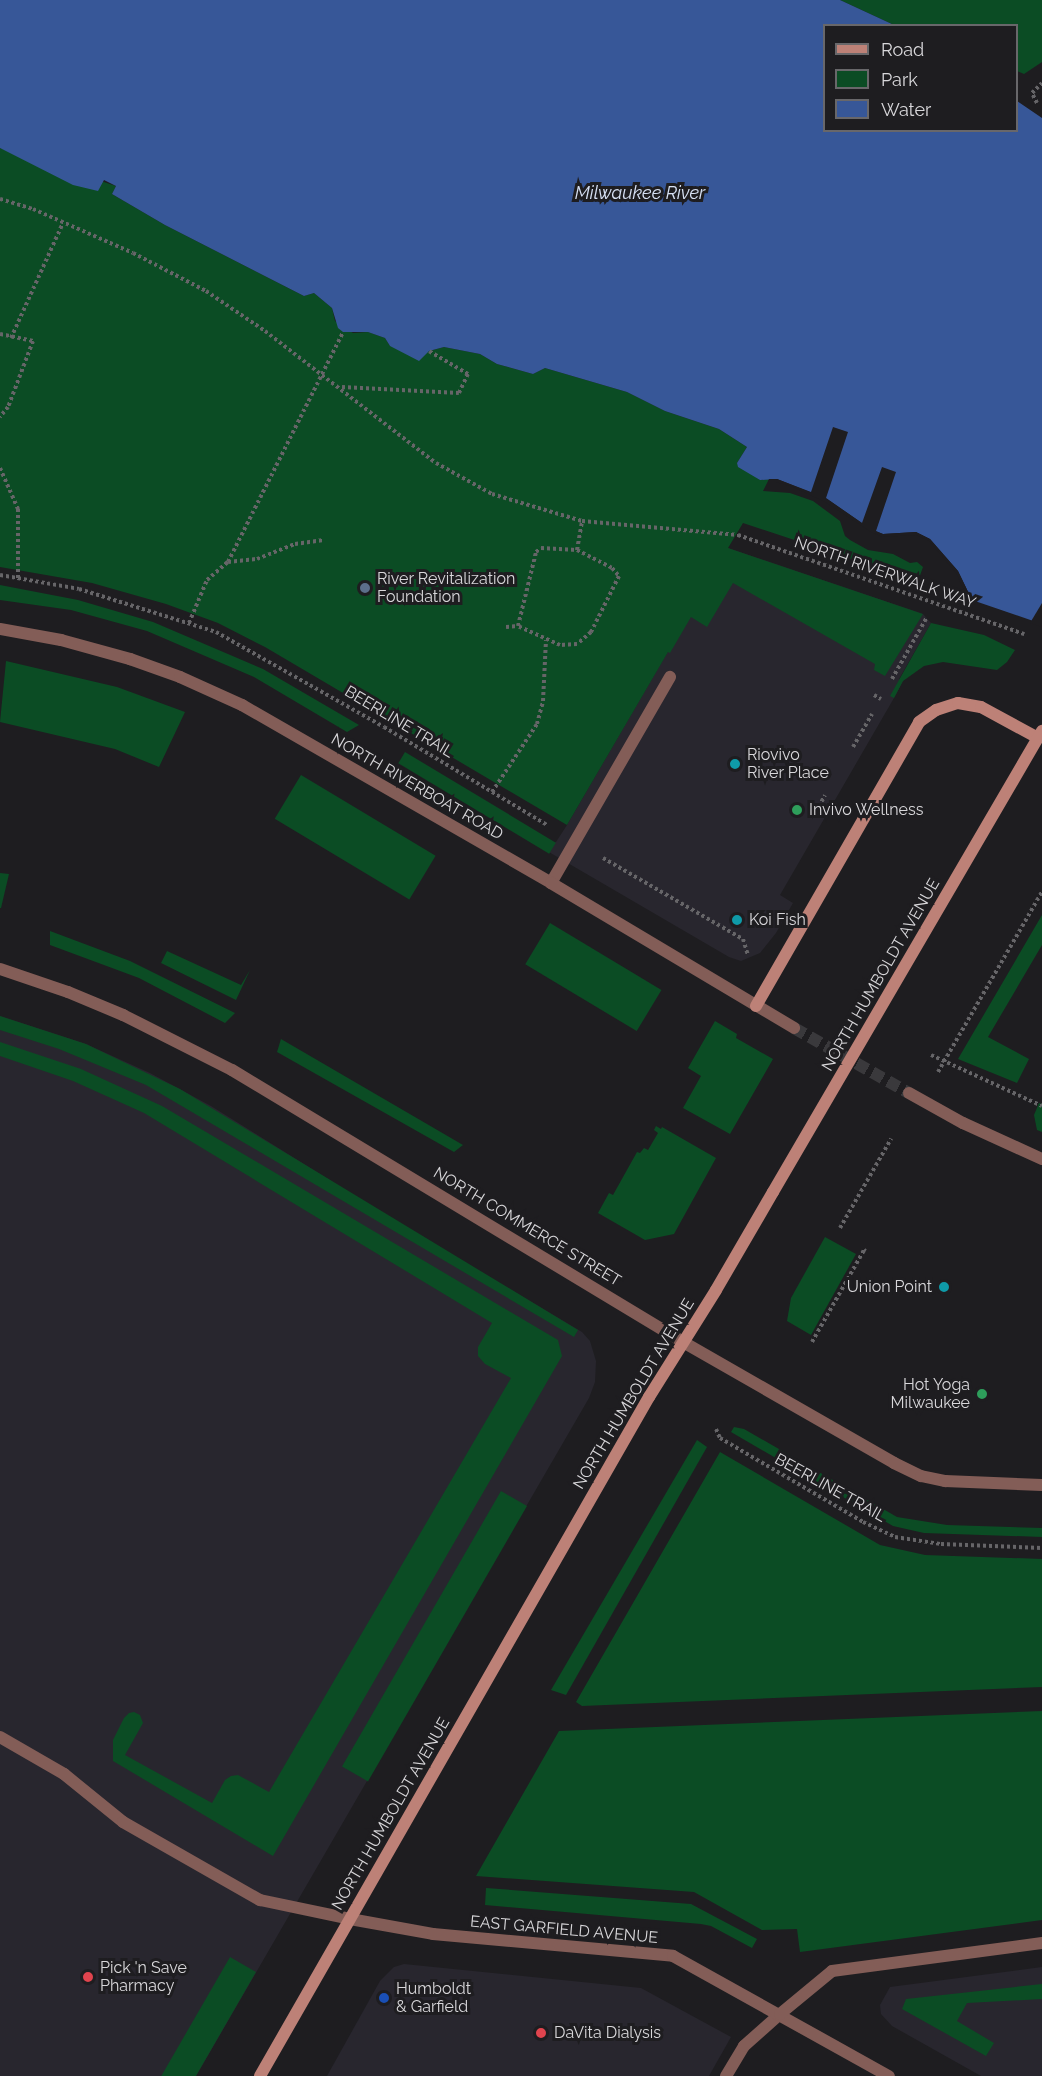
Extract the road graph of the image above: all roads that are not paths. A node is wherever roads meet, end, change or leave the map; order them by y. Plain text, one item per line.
1 (0, 629) edge
2 (670, 677) dead end
3 (1040, 735) edge
4 (551, 884) junction
5 (0, 969) edge
6 (756, 1006) junction
7 (794, 1028) tunnel mouth
8 (909, 1093) tunnel mouth
9 (1042, 1159) edge
10 (683, 1342) junction
11 (1042, 1485) edge
12 (0, 1737) edge
13 (350, 1919) junction
14 (1042, 1943) edge
15 (780, 2014) junction
16 (260, 2076) edge
17 (726, 2076) edge
18 (890, 2076) edge

1 - 4 street, NORTH RIVERBOAT ROAD
2 - 4 street
3 - 6 street
3 - 10 street, NORTH HUMBOLDT AVENUE, bridge
4 - 6 street, NORTH RIVERBOAT ROAD
5 - 10 street, NORTH COMMERCE STREET
6 - 7 street, NORTH RIVERBOAT ROAD
8 - 9 street
10 - 11 street, NORTH COMMERCE STREET
10 - 13 street, NORTH HUMBOLDT AVENUE
12 - 13 street, EAST GARFIELD AVENUE
13 - 15 street, EAST GARFIELD AVENUE
13 - 16 street, NORTH HUMBOLDT AVENUE
14 - 15 street
15 - 17 street
15 - 18 street, EAST GARFIELD AVENUE

